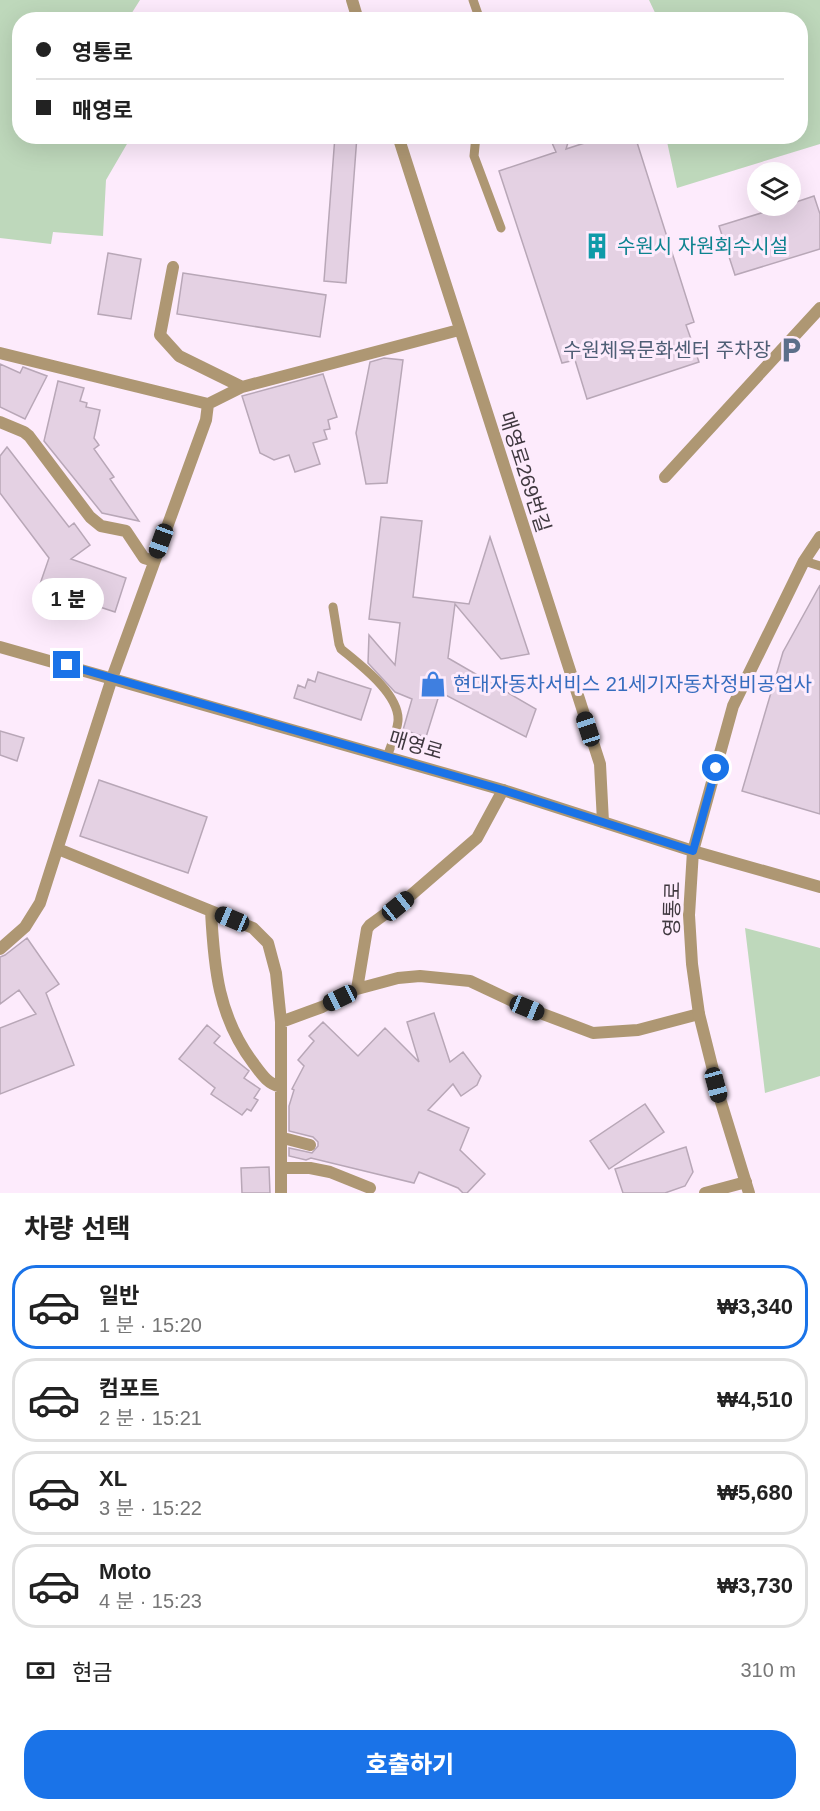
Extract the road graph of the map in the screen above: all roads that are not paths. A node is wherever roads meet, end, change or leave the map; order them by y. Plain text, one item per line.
1 (401, 144) edge
2 (475, 144) edge
3 (501, 228) dead end
4 (172, 267) dead end
5 (820, 308) edge
6 (459, 330) junction
7 (0, 353) edge
8 (242, 387) junction
9 (208, 404) junction
10 (0, 422) edge
11 (665, 477) dead end
12 (820, 537) edge
13 (154, 561) junction
14 (804, 561) junction
15 (820, 566) edge
16 (333, 607) dead end
17 (0, 647) edge
18 (112, 678) junction
19 (387, 757) junction
20 (503, 790) junction
21 (603, 822) junction
22 (58, 849) junction
23 (693, 851) junction
24 (820, 887) edge
25 (211, 911) junction
26 (0, 949) edge
27 (357, 989) junction
28 (699, 1014) junction
29 (281, 1022) junction
30 (281, 1087) junction
31 (281, 1140) junction
32 (310, 1145) dead end
33 (280, 1168) junction
34 (747, 1187) edge
35 (370, 1188) dead end
36 (281, 1193) edge
37 (705, 1193) edge

1 - 6 street, 매영로269번길
2 - 3 lane
4 - 8 street
5 - 11 street
6 - 8 street
6 - 21 street, 매영로269번길
7 - 9 street
8 - 9 street
9 - 13 street
10 - 13 street
12 - 14 street, 영통로
13 - 18 street
14 - 15 lane
14 - 23 street, 영통로
16 - 19 lane
17 - 18 street, 매영로
18 - 19 street, 매영로
18 - 22 street
19 - 20 street, 매영로
20 - 21 street, 매영로
20 - 27 street
21 - 23 street, 매영로
22 - 25 street
22 - 26 street
23 - 24 street, 매영로
23 - 28 street, 영통로
25 - 29 street
25 - 30 street
27 - 28 street
27 - 29 street
28 - 34 street, 영통로
29 - 30 street
30 - 31 street
31 - 32 street
31 - 33 street
33 - 35 street
33 - 36 street
34 - 37 street

